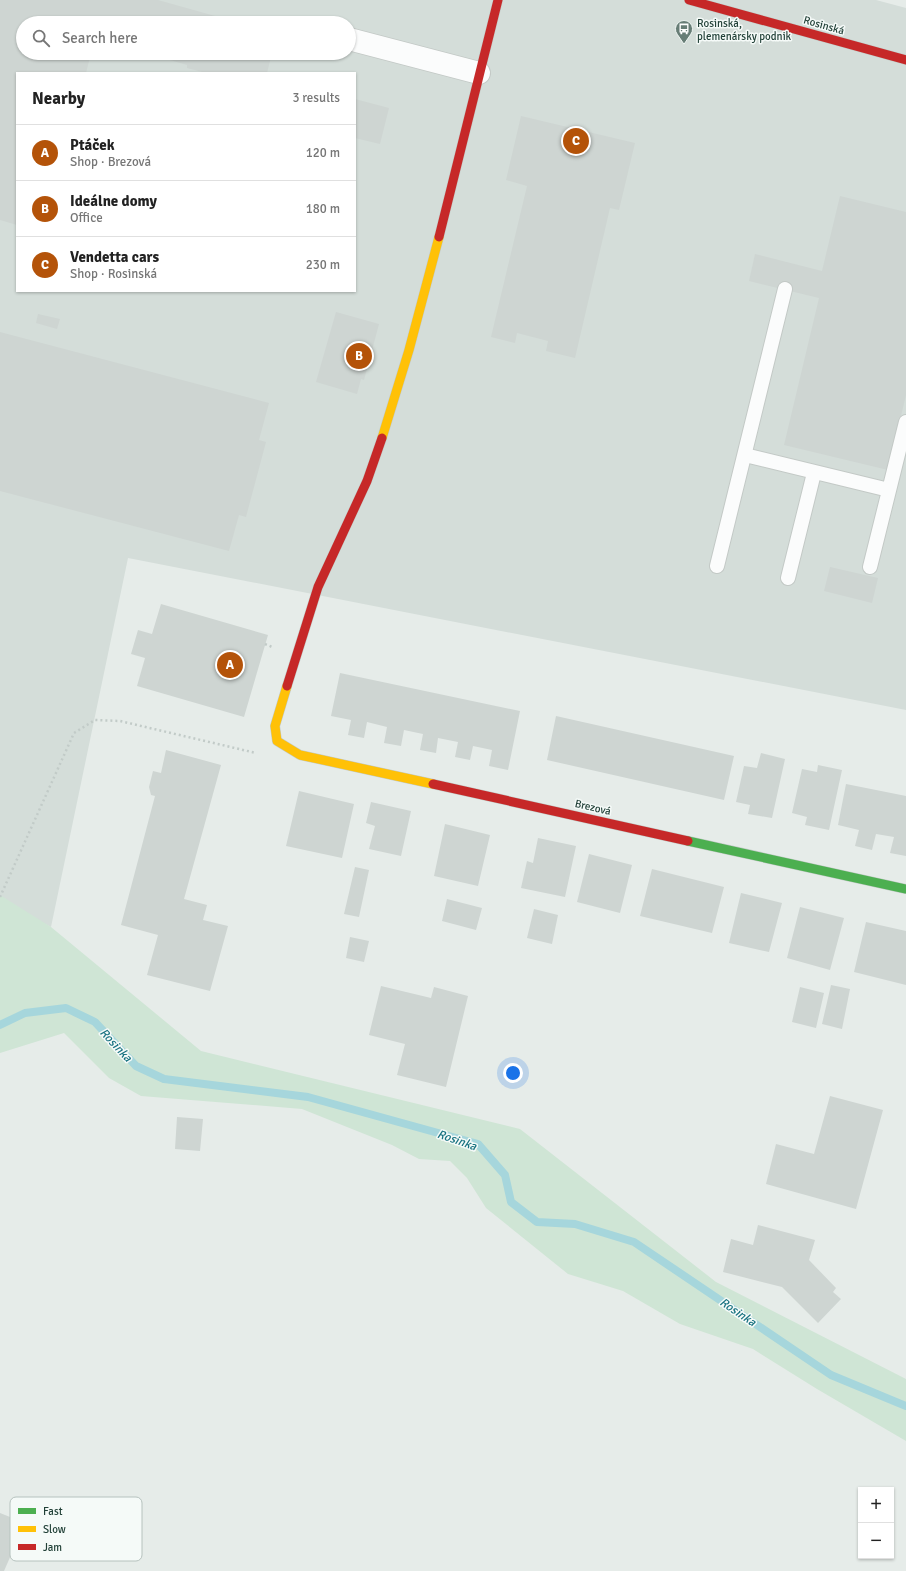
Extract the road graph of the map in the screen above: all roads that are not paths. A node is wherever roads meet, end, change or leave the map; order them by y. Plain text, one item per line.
1 (498, 0) edge
2 (689, 0) edge
3 (356, 41) edge
4 (906, 60) edge
5 (479, 72) junction
6 (785, 289) dead end
7 (906, 422) edge
8 (744, 455) junction
9 (814, 473) junction
10 (889, 490) junction
11 (717, 566) dead end
12 (870, 567) dead end
13 (788, 578) dead end
14 (906, 889) edge

1 - 5 street
2 - 4 street, Rosinská
3 - 5 street
5 - 14 street, Brezová
6 - 8 lane
7 - 10 lane
8 - 9 lane
8 - 11 lane
9 - 10 lane
9 - 13 lane
10 - 12 lane

